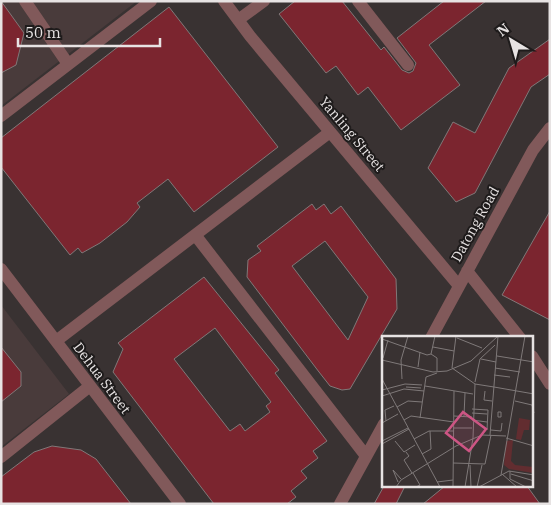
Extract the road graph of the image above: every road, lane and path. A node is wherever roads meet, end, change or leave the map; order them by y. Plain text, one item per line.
1 (25, 1) edge
2 (151, 1) edge
3 (224, 1) edge
4 (264, 1) edge
5 (358, 1) edge
6 (238, 20) junction
7 (68, 64) junction
8 (408, 65) dead end
9 (1, 116) edge
10 (550, 128) edge
11 (330, 132) junction
12 (196, 236) junction
13 (1, 269) edge
14 (468, 270) junction
15 (459, 286) junction
16 (432, 336) edge
17 (518, 336) edge
18 (56, 341) junction
19 (534, 359) edge
20 (550, 384) edge
21 (90, 386) junction
22 (382, 428) edge
23 (366, 456) junction
24 (1, 457) edge
25 (180, 504) edge
26 (340, 504) edge

1 - 7 street
2 - 7 street
3 - 6 street, Yanling Street
4 - 6 street
5 - 8 street
6 - 11 street, Yanling Street
7 - 9 street
10 - 14 street, Datong Road
11 - 12 street
11 - 15 street, Yanling Street
12 - 18 street
12 - 23 street
13 - 18 street, Dehua Street
14 - 15 street, Datong Road
14 - 17 street
15 - 16 street, Datong Road
18 - 21 street, Dehua Street
19 - 20 street
21 - 24 street
21 - 25 street, Dehua Street
22 - 23 street
23 - 26 street

